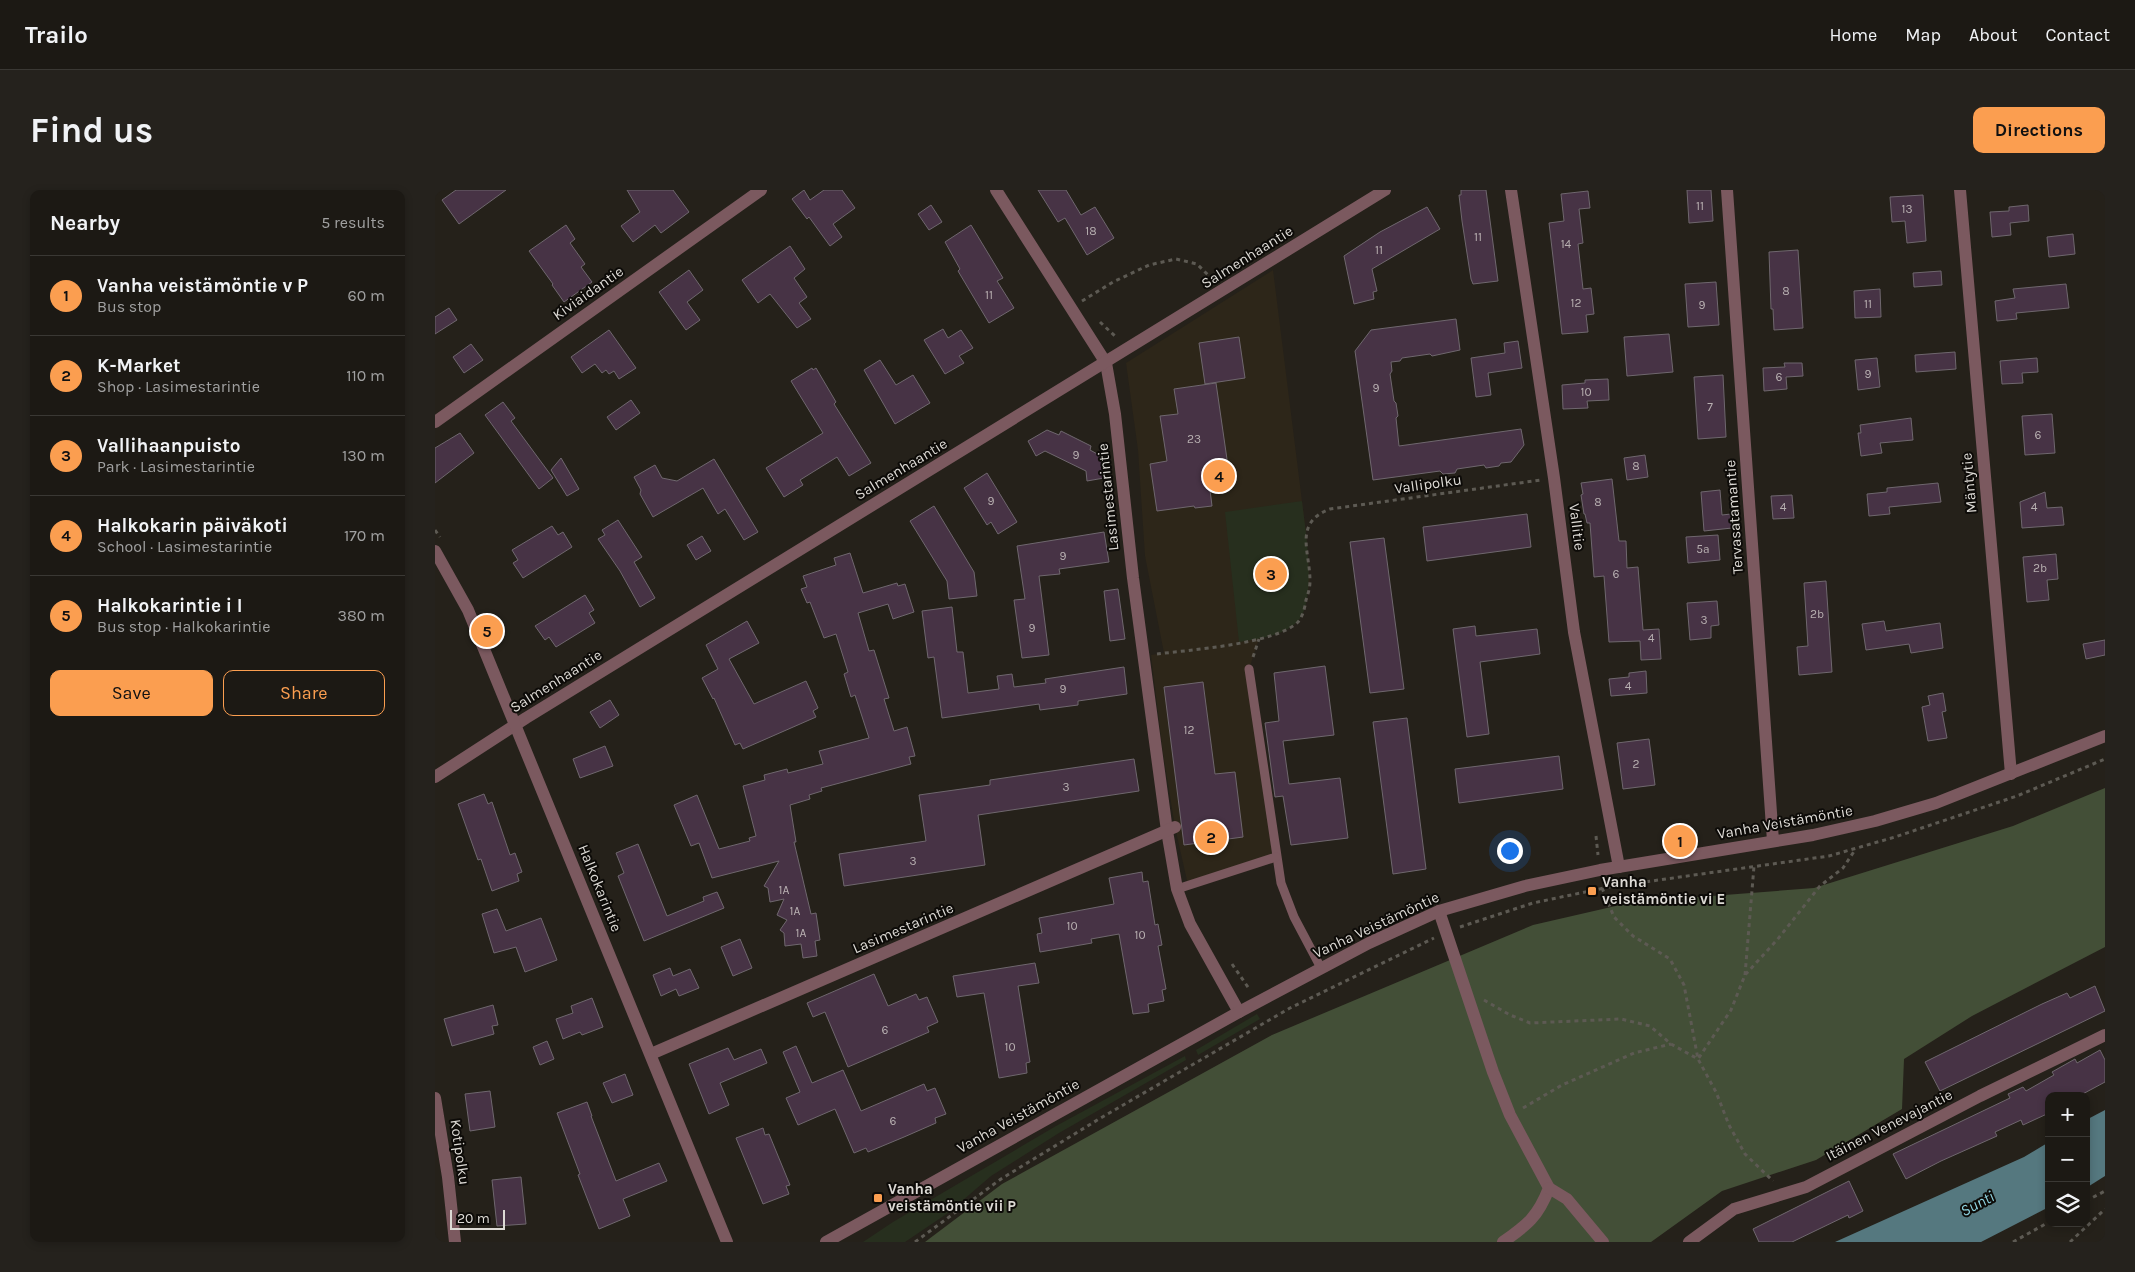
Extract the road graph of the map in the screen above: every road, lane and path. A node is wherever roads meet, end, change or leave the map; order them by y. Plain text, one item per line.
1 (761, 190) edge
2 (996, 190) edge
3 (1385, 190) edge
4 (1511, 190) edge
5 (1727, 190) edge
6 (1960, 190) edge
7 (1212, 279) dead end
8 (1080, 303) dead end
9 (1105, 363) junction
10 (435, 422) edge
11 (1541, 480) dead end
12 (435, 551) edge
13 (1259, 639) junction
14 (1151, 655) dead end
15 (1249, 670) joint
16 (516, 726) junction
17 (2105, 736) edge
18 (2105, 759) edge
19 (2011, 774) junction
20 (435, 777) edge
21 (1171, 829) junction
22 (1773, 842) junction
23 (1855, 849) junction
24 (1276, 857) junction
25 (1754, 866) junction
26 (1619, 867) junction
27 (1602, 888) junction
28 (1177, 889) junction
29 (1439, 911) junction
30 (1446, 932) junction
31 (1231, 964) dead end
32 (1321, 968) junction
33 (1745, 975) junction
34 (1464, 988) junction
35 (1258, 1002) junction
36 (1239, 1012) junction
37 (1266, 1022) junction
38 (2105, 1035) edge
39 (1671, 1044) junction
40 (651, 1054) junction
41 (1698, 1059) junction
42 (435, 1098) edge
43 (1510, 1115) junction
44 (1549, 1188) junction
45 (2105, 1191) edge
46 (1784, 1194) junction
47 (2090, 1199) edge
48 (2105, 1209) edge
49 (2045, 1224) edge
50 (455, 1242) edge
51 (727, 1242) edge
52 (826, 1242) edge
53 (915, 1242) edge
54 (1503, 1242) edge
55 (1603, 1242) edge
56 (1689, 1242) edge
57 (2013, 1242) edge
58 (2070, 1242) edge

1 - 10 street, Kiviaidantie
2 - 9 street, Lasimestarintie
3 - 9 street, Salmenhaantie
4 - 26 street, Vallitie
5 - 22 street, Tervasatamantie
6 - 19 street, Mäntytie
7 - 8 path
9 - 16 street, Salmenhaantie
9 - 21 street, Lasimestarintie
11 - 13 path, Vallipolku
12 - 16 street, Halkokarintie
13 - 14 path
13 - 15 path
15 - 24 lane
16 - 20 street, Salmenhaantie
16 - 40 street, Halkokarintie
17 - 19 street, Vanha Veistämöntie
18 - 23 path
19 - 22 street, Vanha Veistämöntie
21 - 28 street, Lasimestarintie
21 - 40 street, Lasimestarintie
22 - 26 street, Vanha Veistämöntie
23 - 25 path
23 - 33 path
24 - 28 lane
24 - 32 lane
25 - 27 path
25 - 33 path
26 - 29 street, Vanha Veistämöntie
27 - 30 path
27 - 41 path
28 - 36 street, Lasimestarintie
29 - 30 street
29 - 32 street, Vanha Veistämöntie
30 - 34 street
30 - 37 path
31 - 35 path
32 - 35 street, Vanha Veistämöntie
33 - 41 path
34 - 39 path
34 - 43 street
35 - 36 street, Vanha Veistämöntie
35 - 37 path
36 - 52 street, Vanha Veistämöntie
37 - 53 path
38 - 46 street, Itäinen Venevajantie
39 - 41 path
39 - 43 path
40 - 51 street, Halkokarintie
41 - 46 path
42 - 50 street, Kotipolku
43 - 44 street
44 - 54 street
44 - 55 street
45 - 47 path
46 - 56 street, Itäinen Venevajantie
48 - 58 path
49 - 57 path

